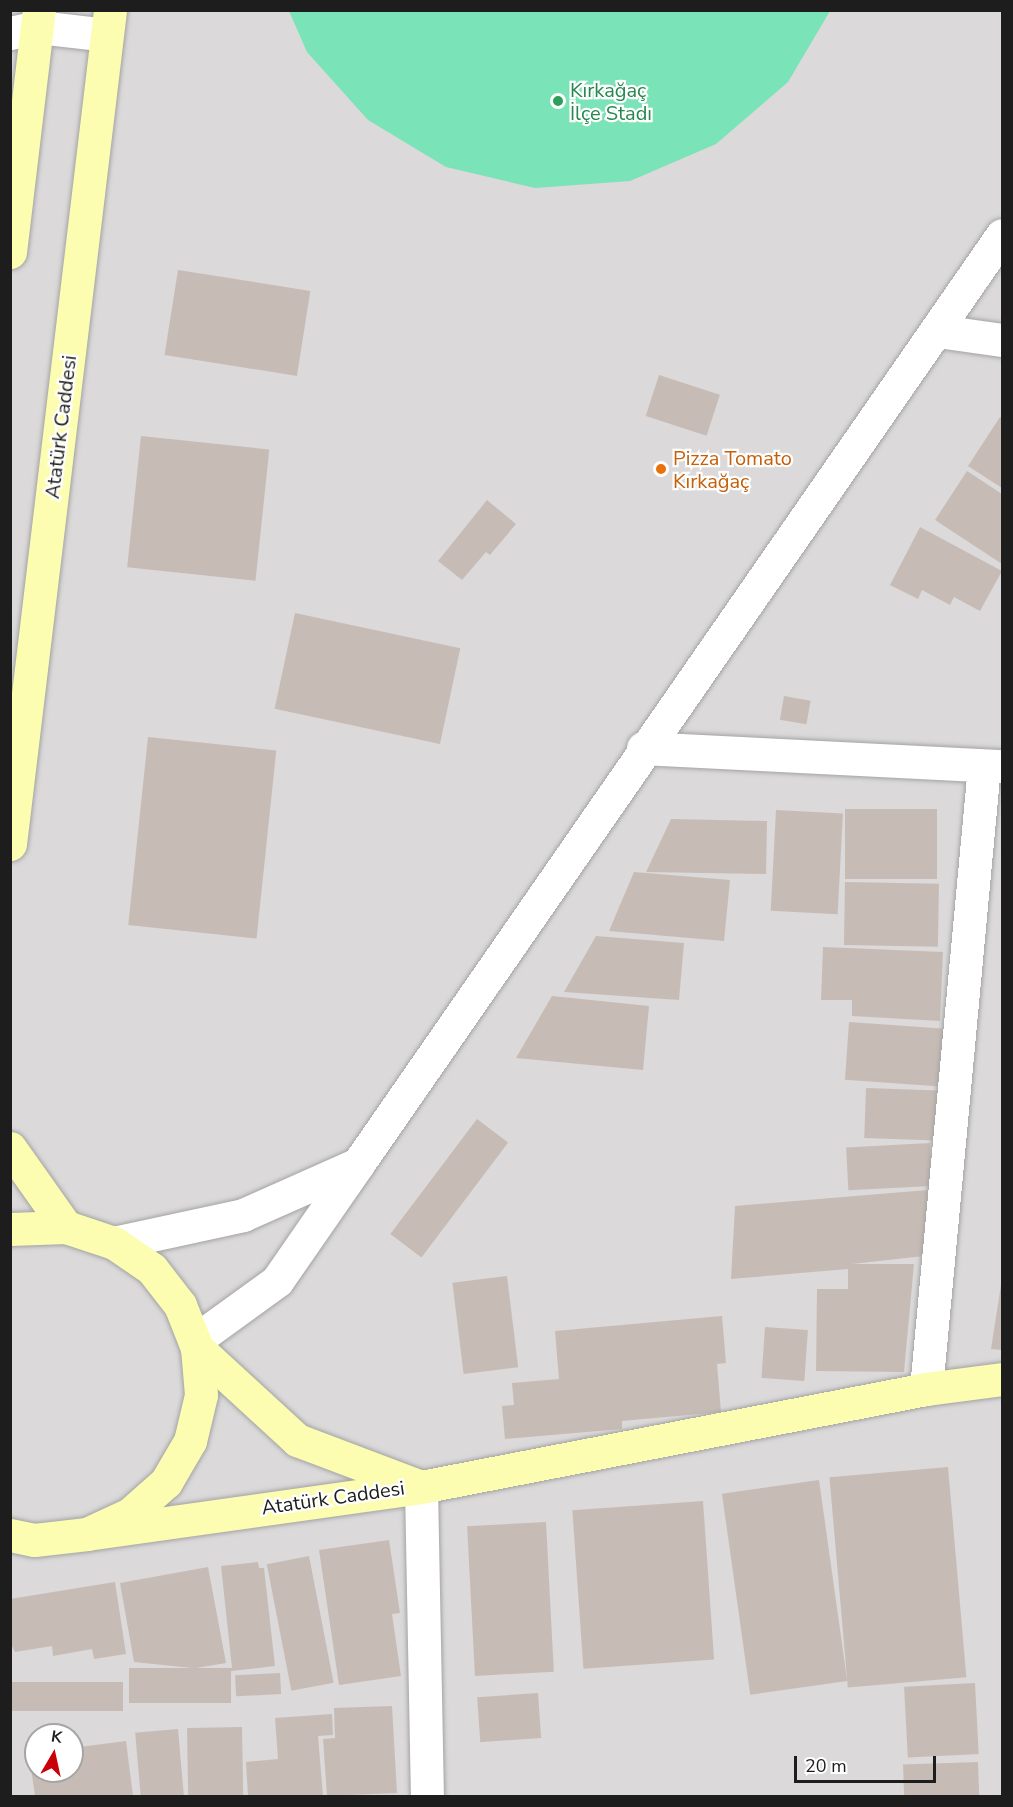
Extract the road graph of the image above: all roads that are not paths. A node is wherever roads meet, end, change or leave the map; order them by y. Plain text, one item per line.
1 (108, 23) edge
2 (29, 24) edge
3 (1002, 235) edge
4 (10, 252) edge
5 (938, 331) junction
6 (1002, 340) edge
7 (643, 748) junction
8 (993, 766) edge
9 (10, 844) edge
10 (10, 1148) edge
11 (358, 1164) junction
12 (66, 1227) junction
13 (10, 1229) edge
14 (114, 1243) junction
15 (195, 1344) junction
16 (1002, 1379) edge
17 (926, 1389) junction
18 (421, 1487) junction
19 (87, 1534) junction
20 (18, 1539) edge
21 (427, 1797) edge

1 - 2 street
1 - 9 main road, Atatürk Caddesi
2 - 4 main road
3 - 5 street
5 - 6 street
5 - 7 street
7 - 8 street
7 - 11 street
8 - 17 street
10 - 12 main road
11 - 14 street
11 - 15 street
12 - 13 main road, Atatürk Caddesi
12 - 14 main road, Atatürk Caddesi
14 - 15 main road, Atatürk Caddesi
15 - 18 main road, Atatürk Caddesi
15 - 19 main road, Atatürk Caddesi
16 - 17 main road
17 - 18 main road
18 - 19 main road, Atatürk Caddesi
18 - 21 street
19 - 20 main road, Atatürk Caddesi

